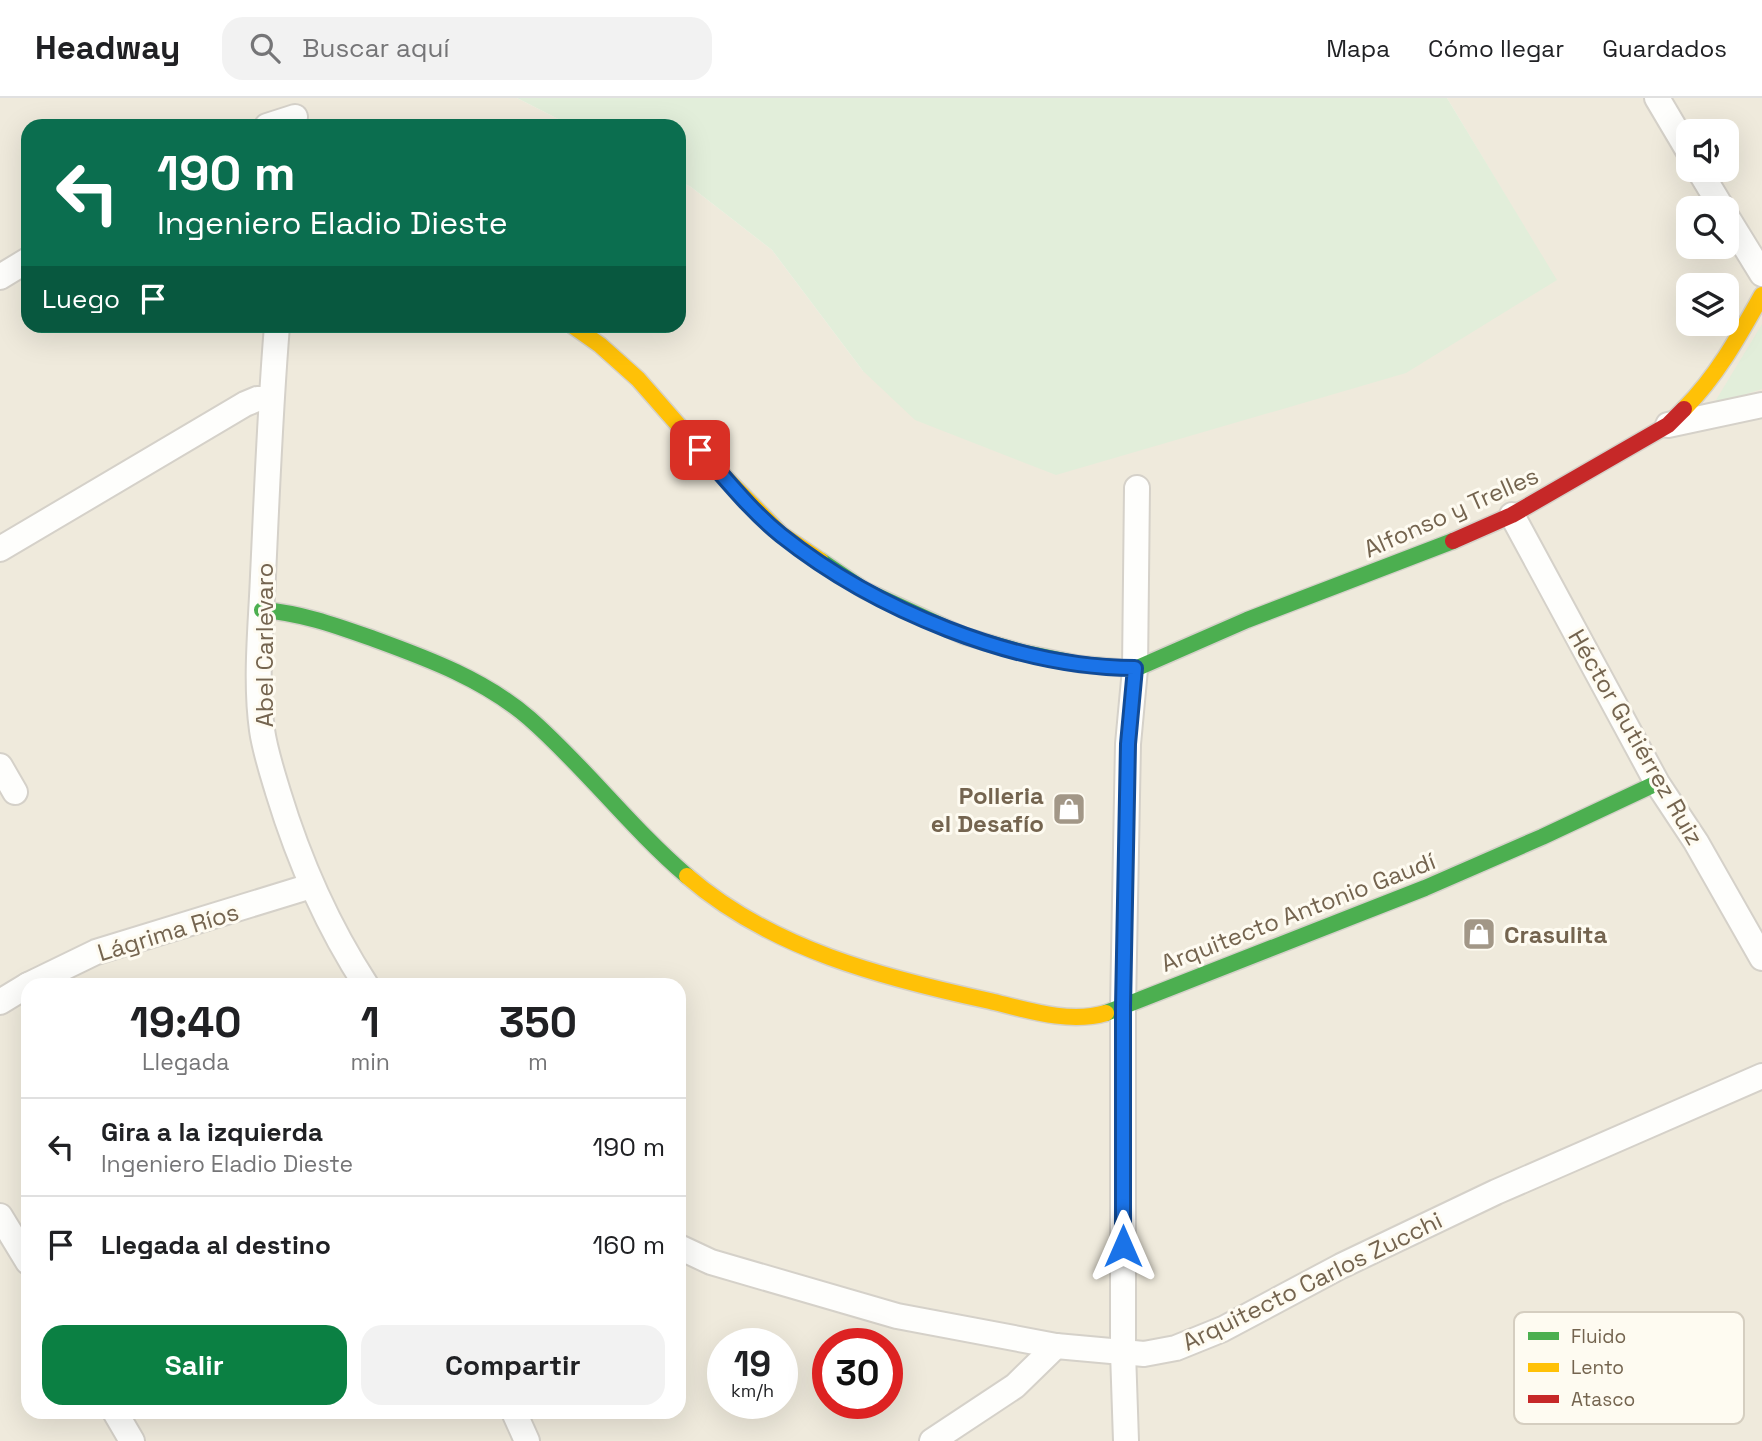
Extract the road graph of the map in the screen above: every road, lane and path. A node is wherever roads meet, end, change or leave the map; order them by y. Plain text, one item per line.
1 (1657, 98) edge
2 (1676, 130) edge
3 (1739, 237) edge
4 (21, 264) edge
5 (1762, 274) edge
6 (0, 277) edge
7 (1762, 295) edge
8 (276, 333) edge
9 (583, 333) edge
10 (271, 399) junction
11 (1762, 405) edge
12 (1668, 425) junction
13 (1137, 488) dead end
14 (1512, 515) junction
15 (0, 550) edge
16 (262, 610) junction
17 (1135, 668) junction
18 (0, 766) edge
19 (1657, 783) junction
20 (15, 792) dead end
21 (311, 886) junction
22 (1762, 958) edge
23 (43, 978) edge
24 (362, 978) edge
25 (21, 989) edge
26 (0, 1002) edge
27 (1123, 1007) junction
28 (1762, 1076) edge
29 (0, 1216) edge
30 (686, 1250) edge
31 (19, 1255) edge
32 (1056, 1346) junction
33 (1123, 1352) junction
34 (119, 1419) edge
35 (517, 1419) edge
36 (132, 1441) edge
37 (527, 1441) edge
38 (932, 1441) edge
39 (1126, 1441) edge

1 - 2 street
3 - 5 street
4 - 6 street
7 - 12 street, Alfonso y Trelles
8 - 10 street, Abel Carlevaro
9 - 17 street
10 - 15 street
10 - 16 street, Abel Carlevaro
11 - 12 street
12 - 14 street, Alfonso y Trelles
13 - 17 street
14 - 17 street, Alfonso y Trelles
14 - 19 street, Héctor Gutiérrez Ruiz
16 - 21 street, Abel Carlevaro
16 - 27 street, Arquitecto Antonio Gaudí
17 - 27 street
18 - 20 street
19 - 22 street, Héctor Gutiérrez Ruiz
19 - 27 street, Arquitecto Antonio Gaudí
21 - 23 street, Lágrima Ríos
21 - 24 street, Abel Carlevaro
25 - 26 street, Lágrima Ríos
27 - 33 street
28 - 33 street, Arquitecto Carlos Zucchi
29 - 31 street
30 - 32 street, Arquitecto Carlos Zucchi
32 - 33 street, Arquitecto Carlos Zucchi
32 - 38 street
33 - 39 street
34 - 36 street
35 - 37 street

